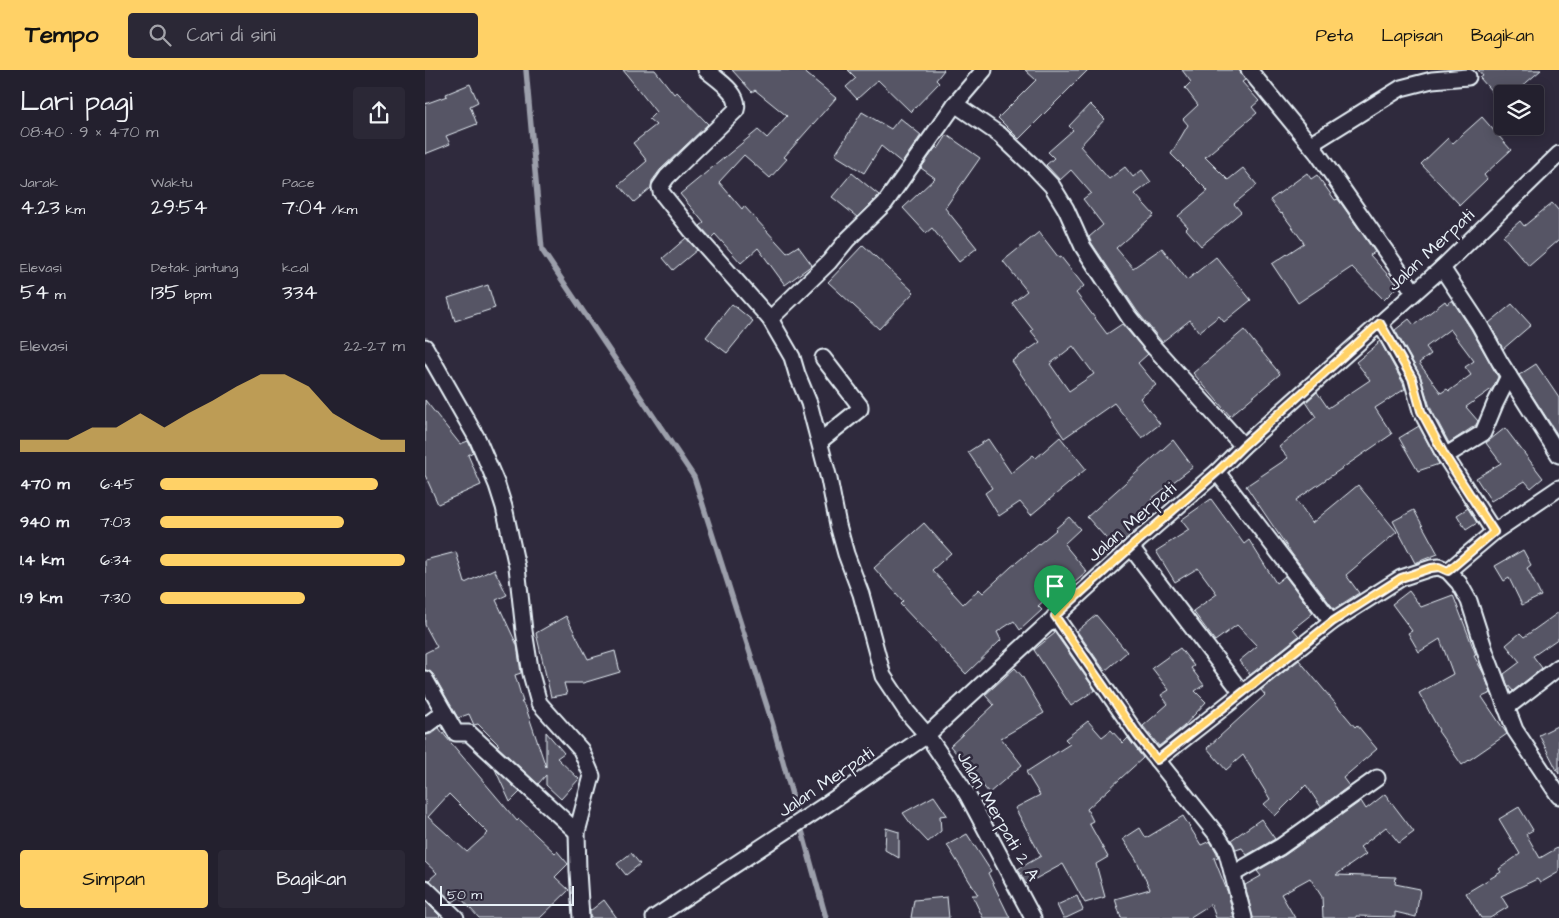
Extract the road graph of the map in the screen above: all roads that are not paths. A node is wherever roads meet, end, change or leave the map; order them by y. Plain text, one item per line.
1 (707, 70) edge
2 (984, 70) edge
3 (1249, 70) edge
4 (1468, 77) dead end
5 (955, 104) junction
6 (1311, 144) junction
7 (1559, 154) edge
8 (1441, 268) junction
9 (1413, 292) junction
10 (770, 319) junction
11 (1380, 323) junction
12 (425, 347) edge
13 (823, 358) dead end
14 (1509, 376) junction
15 (820, 441) junction
16 (1243, 446) junction
17 (1559, 455) edge
18 (1445, 456) junction
19 (1217, 472) junction
20 (1559, 488) edge
21 (1494, 532) junction
22 (1131, 547) junction
23 (1448, 571) junction
24 (1055, 616) junction
25 (1332, 622) junction
26 (1559, 667) edge
27 (425, 679) edge
28 (1242, 693) junction
29 (1506, 708) junction
30 (444, 712) junction
31 (425, 726) edge
32 (927, 735) junction
33 (1157, 760) junction
34 (1377, 778) dead end
35 (1559, 796) edge
36 (577, 832) junction
37 (1233, 874) junction
38 (425, 888) edge
39 (456, 918) edge
40 (581, 918) edge
41 (654, 918) edge
42 (1033, 918) edge
43 (1244, 918) edge

1 - 10 street, Jalan Merpati 2 A
2 - 5 street
3 - 6 street
4 - 6 street
5 - 10 street
5 - 16 street
6 - 9 street
7 - 8 street, Jalan Merpati
8 - 9 street, Jalan Merpati
8 - 14 street
9 - 11 street, Jalan Merpati
10 - 15 street, Jalan Merpati 2 A
11 - 16 street, Jalan Merpati
11 - 18 street
12 - 36 street
13 - 15 street
14 - 17 street
14 - 18 street
15 - 32 street, Jalan Merpati 2 A
16 - 19 street, Jalan Merpati
18 - 21 street
19 - 22 street, Jalan Merpati
19 - 25 street
20 - 21 street
21 - 23 street
22 - 24 street, Jalan Merpati
22 - 28 street
23 - 25 street
23 - 29 street
24 - 32 street, Jalan Merpati
24 - 33 street
25 - 28 street
26 - 29 street
27 - 30 street
28 - 33 street
29 - 35 street
30 - 31 street
30 - 36 street
32 - 41 street, Jalan Merpati
32 - 42 street, Jalan Merpati 2 A
33 - 37 street
34 - 37 street
36 - 40 street
37 - 43 street
38 - 39 street

